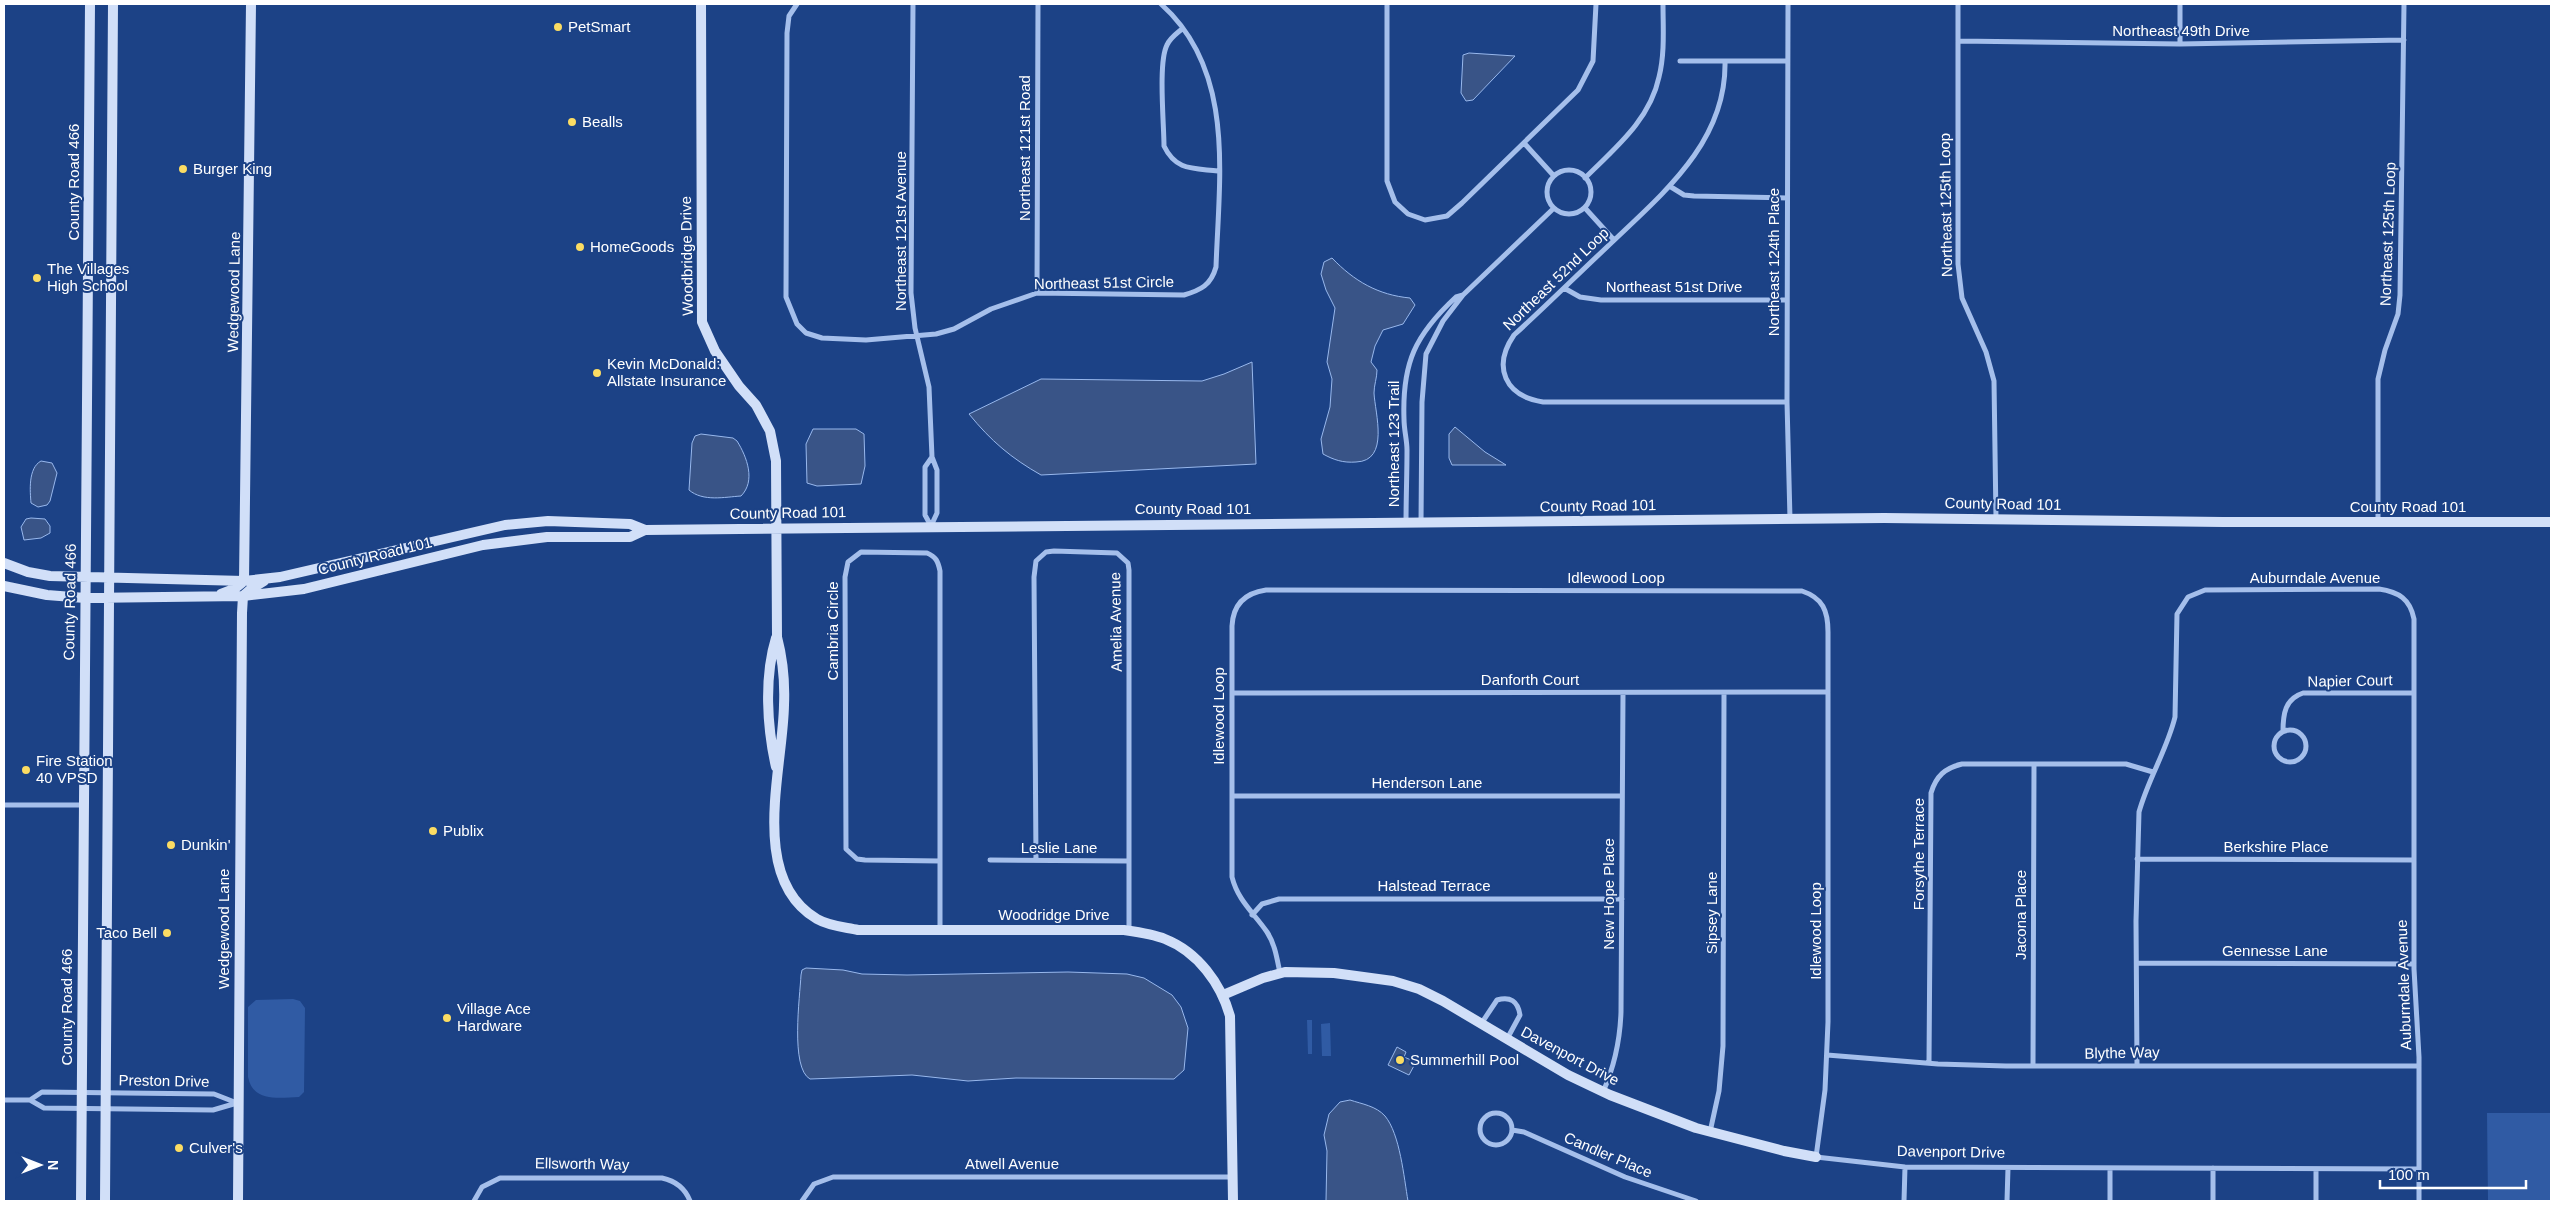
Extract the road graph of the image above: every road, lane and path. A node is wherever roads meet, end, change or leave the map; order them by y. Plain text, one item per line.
1 (90, 4) edge
2 (113, 4) edge
3 (251, 4) edge
4 (701, 4) edge
5 (797, 4) edge
6 (913, 4) edge
7 (1038, 4) edge
8 (1161, 4) edge
9 (1387, 4) edge
10 (1596, 4) edge
11 (1663, 4) edge
12 (1958, 4) edge
13 (2180, 4) edge
14 (2404, 4) edge
15 (1788, 5) dead end
16 (1182, 29) junction
17 (2404, 40) junction
18 (1958, 41) junction
19 (2180, 44) junction
20 (1680, 61) dead end
21 (1725, 61) junction
22 (1787, 61) junction
23 (1524, 142) junction
24 (1218, 171) junction
25 (1554, 176) junction
26 (1586, 178) junction
27 (1671, 187) junction
28 (1787, 198) junction
29 (1554, 208) junction
30 (1585, 208) junction
31 (1614, 240) junction
32 (1564, 288) junction
33 (1037, 293) junction
34 (1463, 295) junction
35 (1787, 300) junction
36 (916, 337) junction
37 (1787, 402) junction
38 (932, 457) junction
39 (1790, 519) junction
40 (1996, 519) junction
41 (2378, 522) junction
42 (2551, 522) edge
43 (524, 523) junction
44 (1406, 524) junction
45 (1421, 524) junction
46 (931, 526) junction
47 (777, 529) junction
48 (645, 530) junction
49 (524, 540) junction
50 (400, 549) junction
51 (4, 563) edge
52 (403, 564) junction
53 (280, 577) junction
54 (85, 578) junction
55 (109, 578) junction
56 (244, 581) junction
57 (4, 586) edge
58 (243, 596) junction
59 (210, 597) junction
60 (85, 598) junction
61 (109, 598) junction
62 (777, 637) junction
63 (1828, 692) junction
64 (1232, 693) junction
65 (1623, 693) junction
66 (1724, 693) junction
67 (2414, 693) junction
68 (2284, 731) junction
69 (2034, 764) junction
70 (776, 770) junction
71 (2153, 772) junction
72 (1232, 796) junction
73 (1622, 796) junction
74 (4, 805) edge
75 (84, 805) junction
76 (2137, 859) junction
77 (990, 860) dead end
78 (1036, 860) junction
79 (2414, 860) junction
80 (940, 861) junction
81 (1129, 861) junction
82 (1622, 899) junction
83 (1252, 915) junction
84 (940, 930) junction
85 (1129, 930) junction
86 (2137, 963) junction
87 (2414, 964) junction
88 (1280, 973) junction
89 (1223, 995) junction
90 (1481, 1024) junction
91 (1507, 1040) junction
92 (1827, 1055) junction
93 (1930, 1063) junction
94 (2137, 1065) junction
95 (2033, 1066) junction
96 (2419, 1066) junction
97 (82, 1092) junction
98 (1603, 1092) junction
99 (107, 1093) junction
100 (4, 1100) edge
101 (30, 1100) junction
102 (237, 1103) junction
103 (82, 1108) junction
104 (107, 1108) junction
105 (1512, 1130) junction
106 (1710, 1132) junction
107 (1816, 1157) junction
108 (1905, 1167) junction
109 (2008, 1168) junction
110 (2110, 1168) junction
111 (2213, 1168) junction
112 (2316, 1168) junction
113 (2419, 1169) junction
114 (1232, 1177) junction
115 (81, 1201) edge
116 (106, 1201) edge
117 (238, 1201) edge
118 (474, 1201) edge
119 (690, 1201) edge
120 (802, 1201) edge
121 (1232, 1201) edge
122 (1696, 1201) edge
123 (1904, 1201) edge
124 (2008, 1201) edge
125 (2110, 1201) edge
126 (2213, 1201) edge
127 (2316, 1201) edge
128 (2419, 1201) edge

1 - 54 street, County Road 466
2 - 55 street
3 - 56 street, Wedgewood Lane
4 - 47 street, Woodbridge Drive
5 - 36 street, Northeast 51st Circle
6 - 36 street, Northeast 121st Avenue
7 - 33 street, Northeast 121st Road
8 - 16 street, Northeast 51st Circle
9 - 23 street
10 - 23 street
11 - 26 street
12 - 18 street, Northeast 125th Loop
13 - 19 street
14 - 17 street, Northeast 125th Loop
15 - 22 street, Northeast 124th Place
16 - 24 street, Northeast 51st Circle
16 - 24 street
17 - 19 street, Northeast 49th Drive
17 - 41 street, Northeast 125th Loop
18 - 19 street, Northeast 49th Drive
18 - 40 street, Northeast 125th Loop
20 - 21 street
21 - 22 street
21 - 27 street, Northeast 52nd Loop
22 - 28 street, Northeast 124th Place
23 - 25 street
24 - 33 street, Northeast 51st Circle
25 - 26 street
25 - 29 street
26 - 30 street
27 - 28 street
27 - 31 street, Northeast 52nd Loop
28 - 35 street, Northeast 124th Place
29 - 30 street
29 - 34 street, Northeast 123 Trail
30 - 31 street
31 - 32 street, Northeast 52nd Loop
32 - 35 street, Northeast 51st Drive
32 - 37 street, Northeast 52nd Loop
33 - 36 street, Northeast 51st Circle
34 - 44 street, Northeast 123 Trail
34 - 45 street, Northeast 123 Trail
35 - 37 street, Northeast 124th Place
36 - 38 street, Northeast 121st Avenue
37 - 39 street, Northeast 124th Place
38 - 46 street, Northeast 121st Avenue
38 - 46 street, Northeast 121st Avenue
39 - 40 street, County Road 101
39 - 45 street, County Road 101
40 - 41 street, County Road 101
41 - 42 street, County Road 101
43 - 48 street, County Road 101
43 - 49 street
43 - 50 street, County Road 101
44 - 45 street, County Road 101
44 - 46 street, County Road 101
46 - 47 street, County Road 101
47 - 48 street, County Road 101
47 - 62 street, Woodbridge Drive
48 - 49 street, County Road 101
49 - 52 street, County Road 101
50 - 52 street
50 - 53 street, County Road 101
51 - 54 street, County Road 101
52 - 58 street, County Road 101
53 - 56 street, County Road 101
53 - 58 street
54 - 55 street, County Road 101
54 - 60 street, County Road 466
55 - 56 street, County Road 101
55 - 61 street
56 - 59 street
57 - 60 street, County Road 101
58 - 59 street, County Road 101
58 - 102 street, Wedgewood Lane
59 - 61 street, County Road 101
60 - 61 street, County Road 101
60 - 75 street, County Road 466
61 - 99 street
62 - 70 street, Woodbridge Drive
62 - 70 street, Woodbridge Drive
63 - 64 street, Idlewood Loop
63 - 66 street, Danforth Court
63 - 92 street, Idlewood Loop
64 - 65 street, Danforth Court
64 - 72 street, Idlewood Loop
65 - 66 street, Danforth Court
65 - 73 street, New Hope Place
66 - 106 street, Sipsey Lane
67 - 68 street, Napier Court
67 - 71 street, Auburndale Avenue
67 - 79 street, Auburndale Avenue
68 - 68 street, Napier Court
69 - 71 street, Forsythe Terrace
69 - 93 street, Forsythe Terrace
69 - 95 street, Jacona Place
70 - 84 street, Woodridge Drive
71 - 76 street, Auburndale Avenue
72 - 73 street, Henderson Lane
72 - 83 street, Idlewood Loop
73 - 82 street, New Hope Place
74 - 75 street
75 - 97 street, County Road 466
76 - 79 street, Berkshire Place
76 - 86 street, Auburndale Avenue
77 - 78 street, Leslie Lane
78 - 81 street, Leslie Lane
78 - 81 street, Amelia Avenue
79 - 87 street, Auburndale Avenue
80 - 80 street, Cambria Circle
80 - 84 street, Cambria Circle
81 - 85 street, Amelia Avenue
82 - 83 street, Halstead Terrace
82 - 98 street, New Hope Place
83 - 88 street, Idlewood Loop
84 - 85 street, Woodridge Drive
85 - 89 street, Woodridge Drive
86 - 87 street, Gennesse Lane
86 - 94 street, Auburndale Avenue
87 - 96 street, Auburndale Avenue
88 - 89 street, Davenport Drive
88 - 90 street, Davenport Drive
89 - 114 street, Woodridge Drive
90 - 91 street, Davenport Drive
90 - 91 street, Davenport Drive
91 - 98 street, Davenport Drive
92 - 93 street, Blythe Way
92 - 107 street, Idlewood Loop
93 - 95 street, Blythe Way
94 - 95 street, Blythe Way
94 - 96 street, Blythe Way
96 - 113 street, Auburndale Avenue
97 - 99 street, Preston Drive
97 - 101 street
97 - 103 street, County Road 466
98 - 106 street, Davenport Drive
99 - 102 street, Preston Drive
99 - 104 street
100 - 101 street
101 - 103 street
102 - 104 street, Preston Drive
102 - 117 street, Wedgewood Lane
103 - 104 street, Preston Drive
103 - 115 street, County Road 466
104 - 116 street
105 - 105 street
105 - 122 street, Candler Place
106 - 107 street, Davenport Drive
107 - 108 street, Davenport Drive
108 - 109 street, Davenport Drive
108 - 123 street
109 - 110 street, Davenport Drive
109 - 124 street
110 - 111 street, Davenport Drive
110 - 125 street
111 - 112 street, Davenport Drive
111 - 126 street
112 - 113 street, Davenport Drive
112 - 127 street
113 - 128 street, Auburndale Avenue
114 - 120 street, Atwell Avenue
114 - 121 street, Woodridge Drive
118 - 119 street, Ellsworth Way

